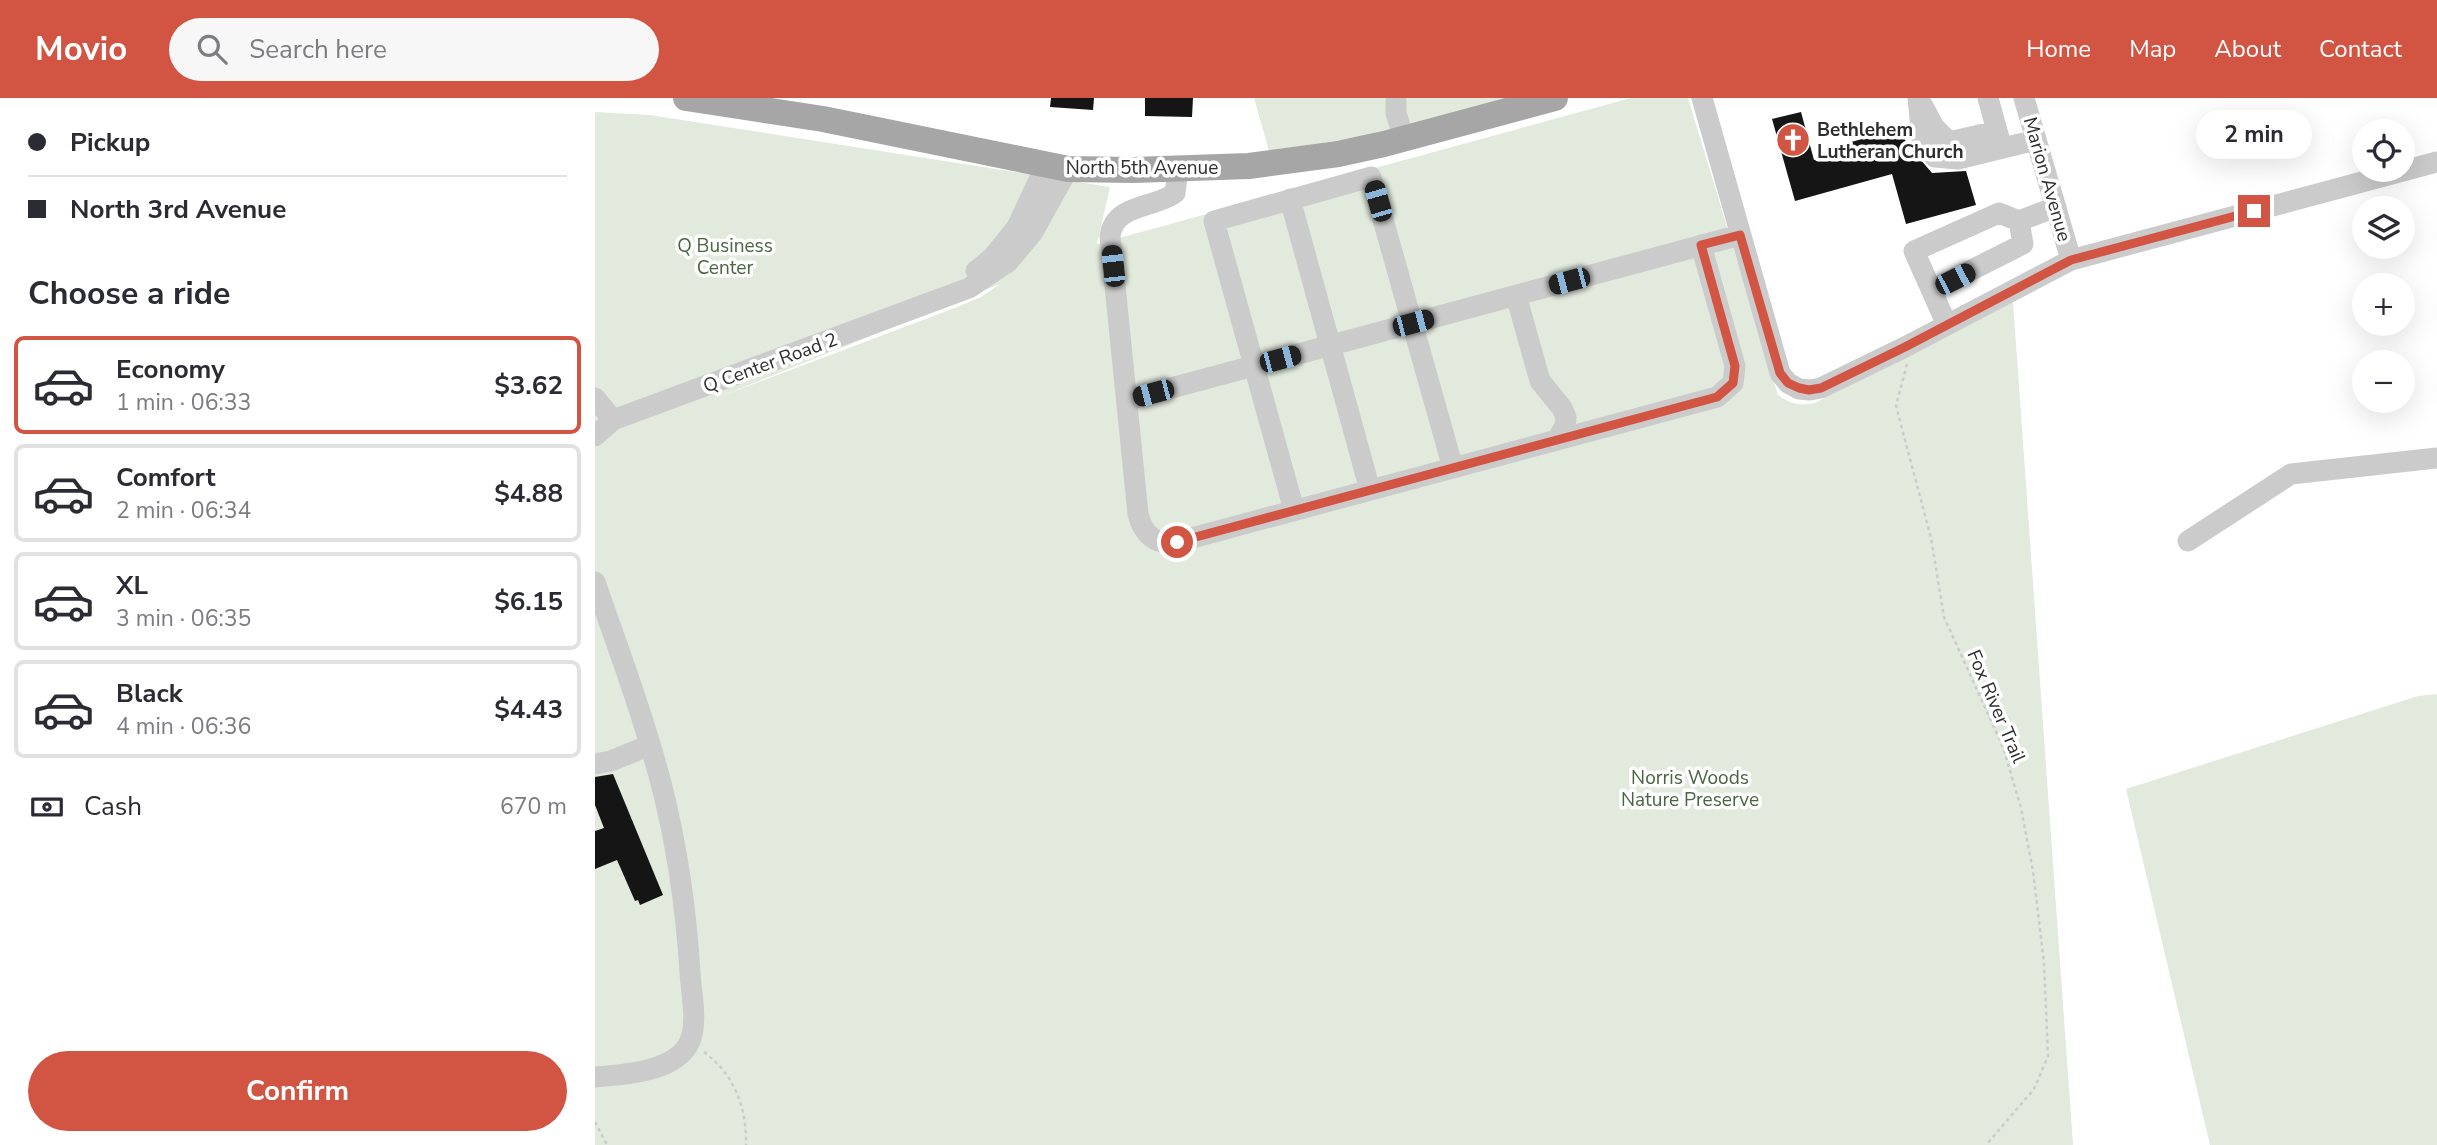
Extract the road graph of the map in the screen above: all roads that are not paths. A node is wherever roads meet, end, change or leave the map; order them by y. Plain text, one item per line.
1 (686, 98) edge
2 (1555, 98) edge
3 (1702, 98) edge
4 (1919, 98) edge
5 (1988, 98) edge
6 (2024, 98) edge
7 (721, 101) edge
8 (749, 103) edge
9 (1394, 103) edge
10 (1404, 139) junction
11 (1999, 139) junction
12 (2036, 140) junction
13 (2437, 162) edge
14 (1057, 167) junction
15 (1178, 169) junction
16 (1290, 200) junction
17 (2056, 207) junction
18 (2019, 221) junction
19 (1740, 235) junction
20 (1701, 245) junction
21 (2071, 260) junction
22 (1932, 290) junction
23 (1516, 295) junction
24 (1413, 323) junction
25 (1948, 325) junction
26 (1330, 345) junction
27 (1255, 366) junction
28 (595, 398) edge
29 (1127, 400) junction
30 (613, 420) junction
31 (595, 436) edge
32 (1557, 440) junction
33 (2437, 458) edge
34 (1453, 468) junction
35 (1370, 490) junction
36 (1294, 510) junction
37 (2188, 541) dead end
38 (595, 582) edge
39 (650, 745) junction
40 (595, 764) edge
41 (595, 1077) edge

1 - 7 main road, North 5th Avenue
2 - 10 main road, North 5th Avenue
3 - 19 street
4 - 11 street
5 - 11 street
6 - 12 street, Marion Avenue
7 - 8 main road, North 5th Avenue
8 - 14 main road, North 5th Avenue
9 - 10 street
10 - 15 main road, North 5th Avenue
11 - 12 street
12 - 17 street, Marion Avenue
13 - 21 street
14 - 15 main road, North 5th Avenue
14 - 30 street, Q Center Road 2
15 - 29 street
16 - 24 street
16 - 26 street
16 - 27 street
17 - 18 street
17 - 21 street, Marion Avenue
18 - 22 street
18 - 22 street
19 - 20 street
19 - 25 street
20 - 23 street
20 - 32 street
21 - 25 street
22 - 25 street
23 - 24 street
23 - 32 street
24 - 26 street
24 - 34 street
26 - 27 street
26 - 35 street
27 - 29 street
27 - 36 street
28 - 30 street
29 - 36 street
30 - 31 street, Q Center Road 2
32 - 34 street
33 - 37 street
34 - 35 street
35 - 36 street
38 - 39 street
39 - 40 street
39 - 41 street

